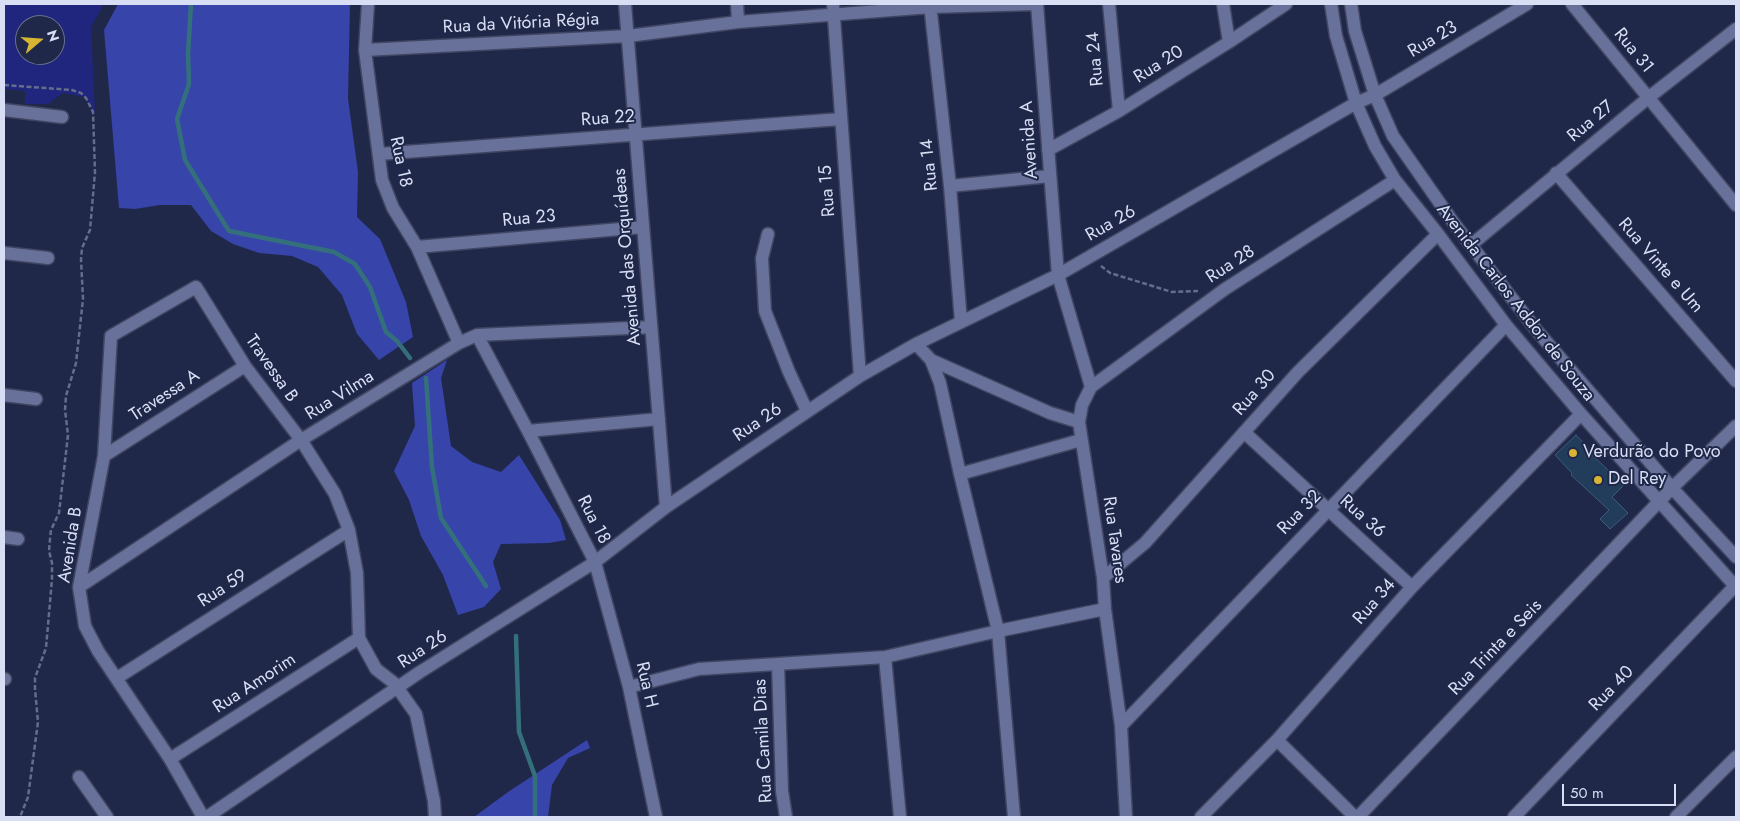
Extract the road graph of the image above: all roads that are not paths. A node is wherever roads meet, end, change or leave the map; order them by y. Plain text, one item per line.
1 (368, 4) edge
2 (625, 4) edge
3 (737, 4) edge
4 (1037, 4) edge
5 (1108, 4) edge
6 (1224, 4) edge
7 (1331, 4) edge
8 (1351, 4) edge
9 (1526, 4) edge
10 (1572, 4) edge
11 (930, 5) edge
12 (1281, 5) edge
13 (834, 10) edge
14 (738, 22) junction
15 (1735, 32) edge
16 (628, 36) junction
17 (1229, 42) junction
18 (366, 50) junction
19 (1375, 95) junction
20 (1648, 98) junction
21 (1356, 103) junction
22 (4, 110) edge
23 (1119, 111) junction
24 (62, 117) dead end
25 (840, 119) junction
26 (636, 134) junction
27 (1048, 150) junction
28 (379, 154) junction
29 (1556, 174) junction
30 (1050, 176) junction
31 (1395, 180) junction
32 (950, 186) junction
33 (1736, 205) edge
34 (643, 227) junction
35 (768, 234) dead end
36 (1438, 234) junction
37 (1472, 244) junction
38 (417, 247) junction
39 (4, 253) edge
40 (48, 258) dead end
41 (1058, 274) junction
42 (961, 322) junction
43 (1506, 325) junction
44 (651, 327) junction
45 (477, 335) junction
46 (111, 336) joint
47 (459, 343) junction
48 (916, 344) junction
49 (931, 360) junction
50 (245, 366) junction
51 (860, 376) junction
52 (1736, 381) edge
53 (1091, 387) junction
54 (4, 395) edge
55 (36, 399) dead end
56 (807, 411) junction
57 (1580, 414) junction
58 (659, 419) junction
59 (1079, 422) junction
60 (1736, 426) edge
61 (528, 431) junction
62 (1244, 432) junction
63 (301, 440) junction
64 (1081, 440) junction
65 (104, 456) junction
66 (960, 474) junction
67 (1672, 488) junction
68 (1659, 502) junction
69 (666, 507) junction
70 (1327, 510) junction
71 (349, 530) junction
72 (4, 537) edge
73 (18, 539) dead end
74 (1736, 557) edge
75 (595, 562) junction
76 (1103, 578) junction
77 (79, 587) junction
78 (1412, 587) junction
79 (1736, 587) edge
80 (1105, 609) junction
81 (998, 631) junction
82 (359, 638) junction
83 (885, 657) junction
84 (778, 664) junction
85 (117, 678) junction
86 (398, 687) junction
87 (629, 687) junction
88 (1121, 726) junction
89 (1277, 740) junction
90 (1736, 757) edge
91 (170, 759) junction
92 (79, 776) dead end
93 (107, 817) edge
94 (205, 817) edge
95 (435, 817) edge
96 (656, 817) edge
97 (786, 817) edge
98 (900, 817) edge
99 (1014, 817) edge
100 (1126, 817) edge
101 (1202, 817) edge
102 (1357, 817) edge
103 (1514, 817) edge
104 (1676, 817) edge

1 - 18 street, Rua 18
2 - 16 street, Avenida das Orquídeas
3 - 14 street
4 - 11 street, Rua da Vitória Régia
4 - 27 street, Avenida A
5 - 23 street, Rua 24
6 - 17 street
7 - 21 street, Avenida Carlos Addor de Souza
8 - 19 street, Avenida Carlos Addor de Souza
9 - 19 street, Rua 23
10 - 20 street, Rua 31
11 - 13 street, Rua da Vitória Régia
11 - 32 street, Rua 14
12 - 17 street, Rua 20
13 - 14 street, Rua da Vitória Régia
13 - 25 street, Rua 15
14 - 16 street, Rua da Vitória Régia
15 - 20 street, Rua 27
16 - 18 street, Rua da Vitória Régia
16 - 26 street, Avenida das Orquídeas
17 - 23 street, Rua 20
18 - 28 street, Rua 18
19 - 21 street, Rua 23
19 - 37 street, Avenida Carlos Addor de Souza
20 - 29 street, Rua 27
20 - 33 street, Rua 31
21 - 31 street, Avenida Carlos Addor de Souza
21 - 41 street, Rua 26
22 - 24 street
23 - 27 street, Rua 20
25 - 26 street, Rua 22
25 - 51 street, Rua 15
26 - 28 street, Rua 22
26 - 34 street, Avenida das Orquídeas
27 - 30 street, Avenida A
28 - 38 street, Rua 18
29 - 37 street, Rua 27
29 - 52 street, Rua Vinte e Um
30 - 32 street
30 - 41 street, Avenida A
31 - 36 street, Avenida Carlos Addor de Souza
31 - 53 street, Rua 28
32 - 42 street, Rua 14
34 - 38 street, Rua 23
34 - 44 street, Avenida das Orquídeas
35 - 56 street
36 - 43 street, Avenida Carlos Addor de Souza
36 - 62 street, Rua 30
37 - 67 street, Avenida Carlos Addor de Souza
38 - 47 street, Rua 18
39 - 40 street
41 - 42 street, Rua 26
41 - 53 street
42 - 48 street, Rua 26
43 - 57 street, Avenida Carlos Addor de Souza
43 - 70 street, Rua 32
44 - 45 street, Rua Vilma
44 - 58 street, Avenida das Orquídeas
45 - 47 street, Rua Vilma
45 - 61 street, Rua 18
46 - 50 street, Travessa B
46 - 65 street, Avenida B
47 - 63 street, Rua Vilma
48 - 49 street
48 - 51 street, Rua 26
49 - 59 street
49 - 66 street
50 - 63 street, Travessa B
50 - 65 street, Travessa A
51 - 56 street, Rua 26
53 - 59 street, Rua Tavares
54 - 55 street
56 - 69 street, Rua 26
57 - 68 street, Avenida Carlos Addor de Souza
57 - 78 street, Rua 34
58 - 61 street
58 - 69 street, Avenida das Orquídeas
59 - 64 street, Rua Tavares
60 - 67 street, Rua Trinta e Seis
61 - 75 street, Rua 18
62 - 70 street, Rua 36
62 - 76 street, Rua 30
63 - 71 street, Travessa B
63 - 77 street, Rua Vilma
64 - 66 street
64 - 76 street, Rua Tavares
65 - 77 street, Avenida B
66 - 81 street
67 - 68 street, Rua Trinta e Seis
67 - 74 street, Avenida Carlos Addor de Souza
68 - 79 street, Avenida Carlos Addor de Souza
68 - 102 street, Rua Trinta e Seis
69 - 75 street, Rua 26
70 - 78 street, Rua 36
70 - 88 street, Rua 32
71 - 82 street, Travessa B
71 - 85 street, Rua 59
72 - 73 street
75 - 86 street, Rua 26
75 - 87 street, Rua H
76 - 80 street, Rua Tavares
77 - 85 street, Avenida B
78 - 89 street, Rua 34
79 - 103 street, Rua 40
80 - 81 street
80 - 88 street, Rua Tavares
81 - 83 street
81 - 99 street
82 - 86 street, Travessa B
82 - 91 street, Rua Amorim
83 - 84 street
83 - 98 street
84 - 87 street
84 - 97 street, Rua Camila Dias
85 - 91 street, Avenida B
86 - 94 street, Rua 26
86 - 95 street, Travessa B
87 - 96 street, Rua H
88 - 100 street, Rua Tavares
89 - 101 street, Rua 34
89 - 102 street
90 - 104 street
91 - 94 street, Avenida B
92 - 93 street

